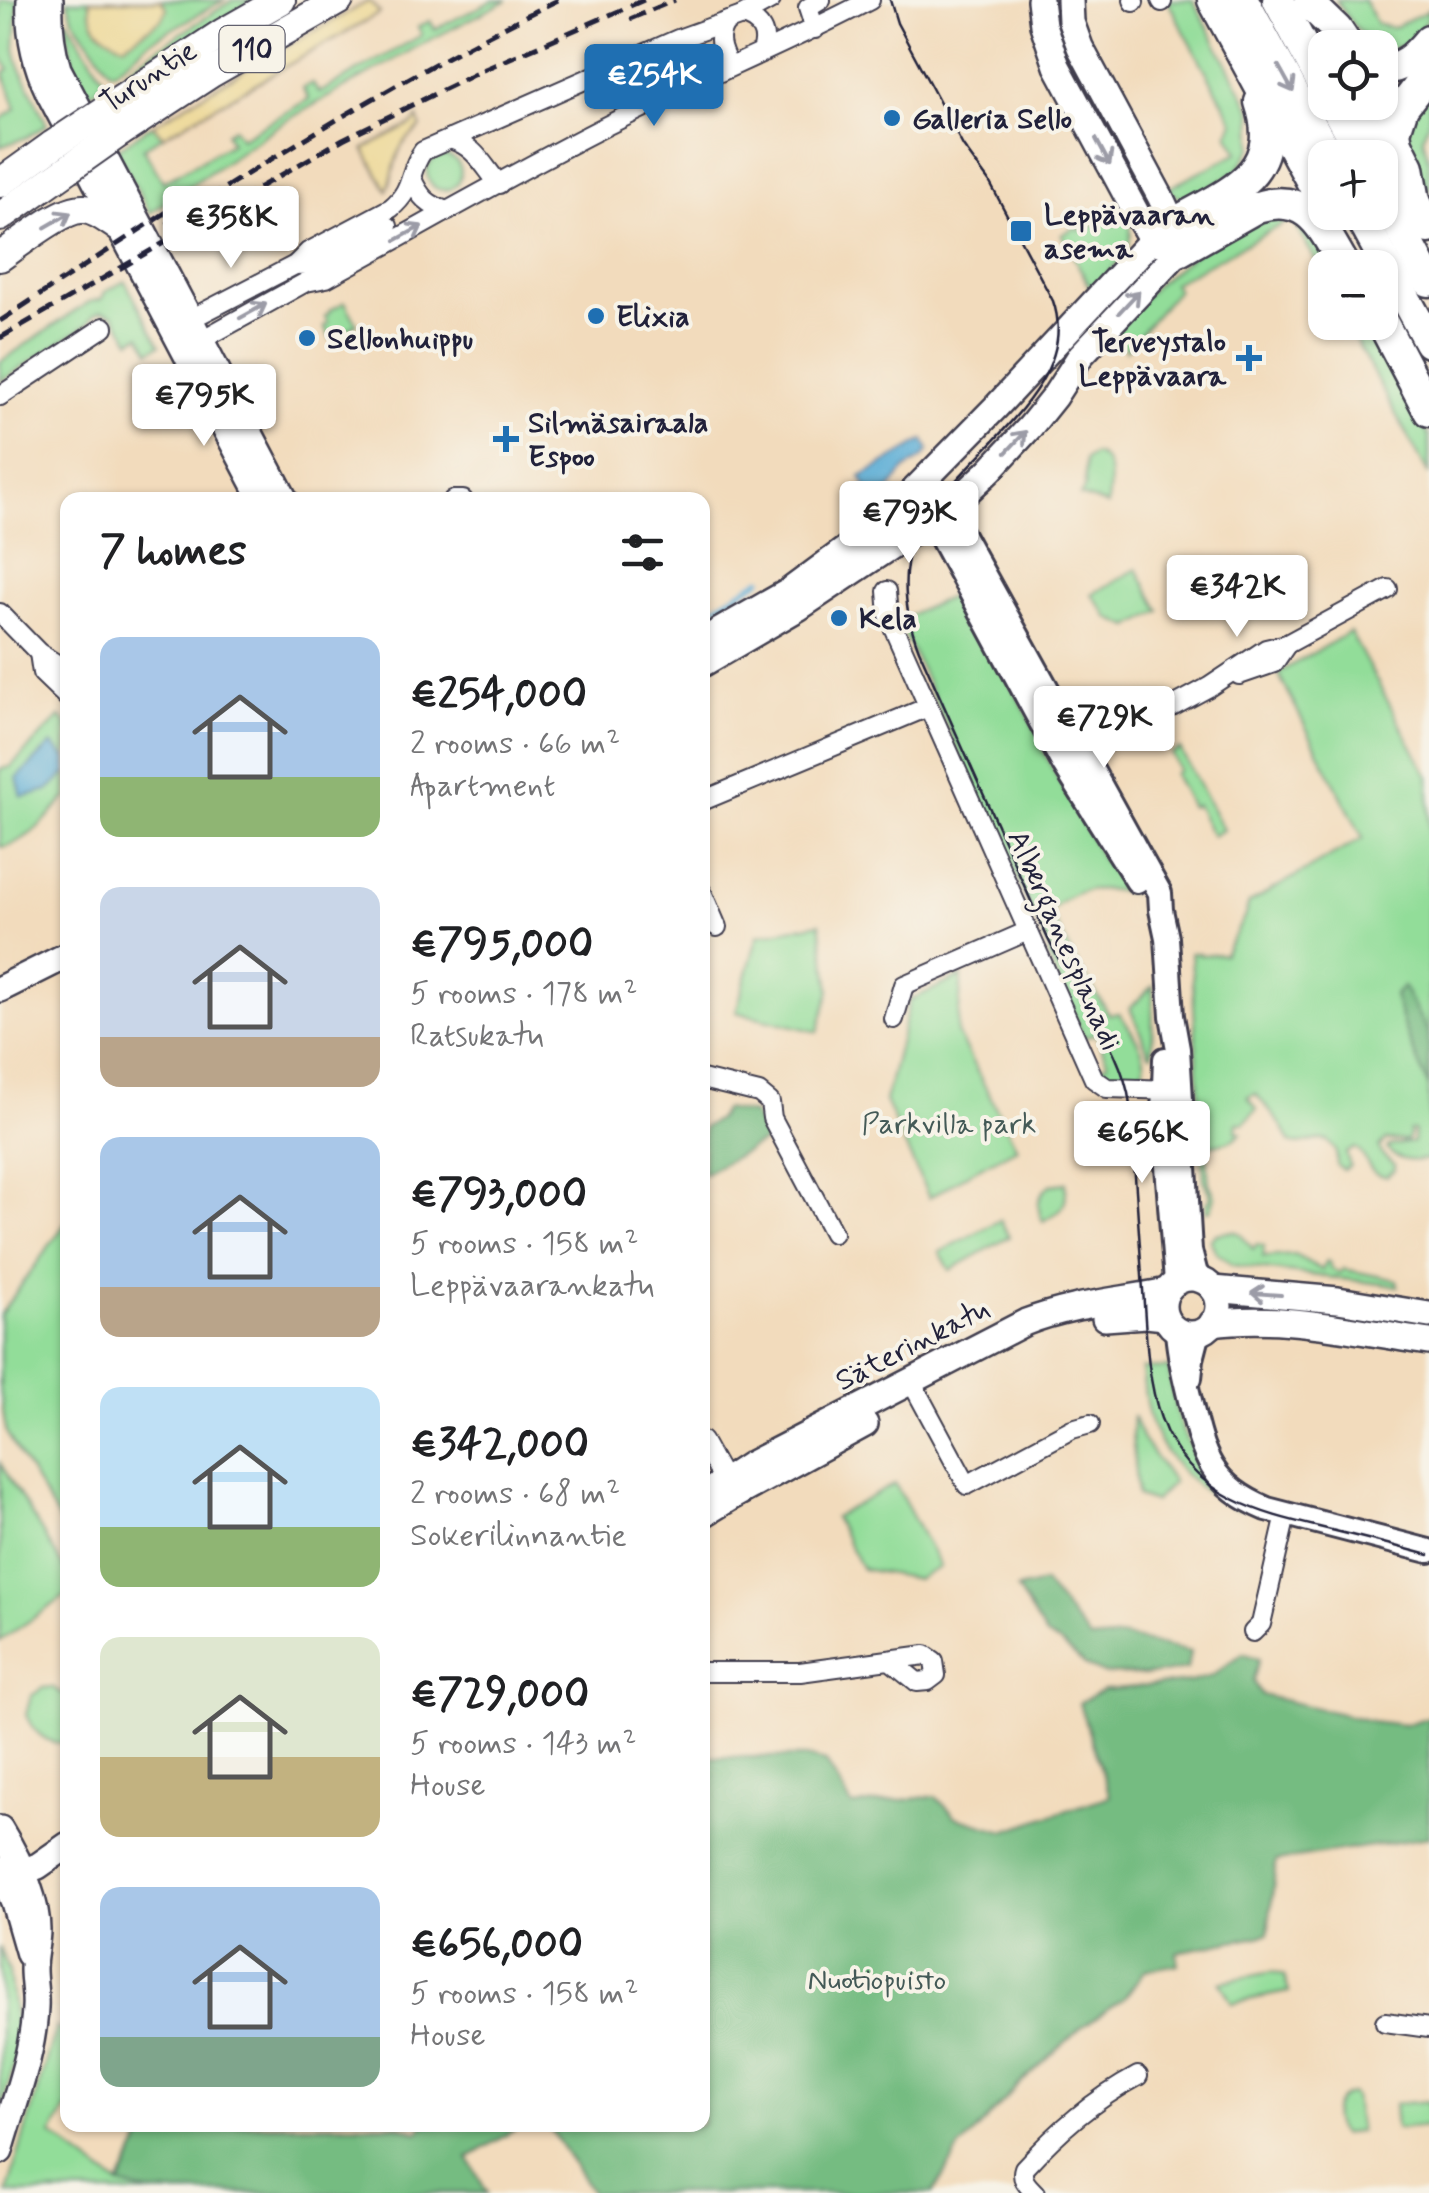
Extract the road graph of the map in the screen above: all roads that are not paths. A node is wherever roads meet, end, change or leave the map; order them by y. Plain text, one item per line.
1 (30, 0) edge
2 (50, 0) edge
3 (281, 0) edge
4 (340, 0) edge
5 (772, 0) edge
6 (821, 0) edge
7 (870, 0) edge
8 (1040, 0) edge
9 (1070, 0) edge
10 (1213, 0) edge
11 (1243, 0) edge
12 (1278, 0) edge
13 (1309, 1) edge
14 (735, 19) junction
15 (815, 29) junction
16 (1324, 30) edge
17 (1338, 30) edge
18 (1429, 40) edge
19 (762, 52) junction
20 (1308, 56) edge
21 (1246, 61) junction
22 (729, 66) junction
23 (1398, 67) edge
24 (1429, 73) edge
25 (1372, 120) edge
26 (113, 121) junction
27 (450, 138) junction
28 (1318, 140) edge
29 (1308, 174) edge
30 (412, 179) junction
31 (0, 182) edge
32 (499, 184) junction
33 (448, 211) junction
34 (1422, 215) edge
35 (0, 217) edge
36 (1398, 223) edge
37 (388, 226) dead end
38 (120, 228) junction
39 (1368, 230) edge
40 (1168, 238) junction
41 (1336, 250) edge
42 (0, 257) edge
43 (317, 264) junction
44 (294, 265) junction
45 (1429, 281) edge
46 (306, 282) junction
47 (104, 327) dead end
48 (186, 334) junction
49 (1391, 340) edge
50 (1429, 342) edge
51 (0, 396) edge
52 (1429, 412) edge
53 (916, 490) junction
54 (259, 492) edge
55 (279, 492) edge
56 (938, 514) junction
57 (1388, 589) dead end
58 (887, 591) dead end
59 (0, 613) edge
60 (710, 636) edge
61 (39, 653) junction
62 (710, 659) edge
63 (60, 670) edge
64 (60, 690) edge
65 (928, 708) junction
66 (1074, 760) junction
67 (710, 798) edge
68 (710, 912) edge
69 (716, 927) dead end
70 (1028, 932) junction
71 (60, 968) edge
72 (60, 970) edge
73 (0, 988) edge
74 (0, 1006) edge
75 (894, 1019) dead end
76 (710, 1082) edge
77 (1172, 1090) junction
78 (834, 1233) dead end
79 (1188, 1305) junction
80 (1429, 1315) edge
81 (1429, 1342) edge
82 (914, 1389) junction
83 (1090, 1424) dead end
84 (710, 1455) edge
85 (729, 1488) junction
86 (710, 1494) edge
87 (710, 1507) edge
88 (1286, 1515) junction
89 (1429, 1551) edge
90 (1253, 1632) dead end
91 (891, 1661) dead end
92 (710, 1672) edge
93 (0, 1829) edge
94 (60, 1848) edge
95 (8, 1867) edge
96 (1385, 2022) dead end
97 (1429, 2028) edge
98 (1138, 2076) dead end
99 (0, 2151) edge
100 (1036, 2193) edge

1 - 38 main road
2 - 48 main road
3 - 26 main road, Turuntie / 110
4 - 26 main road, Turuntie / 110
5 - 14 street
6 - 15 street
7 - 15 street
8 -> 40 main road
9 - 40 main road
10 - 21 highway
11 -> 28 highway
12 - 20 highway
13 - 16 highway
13 - 17 highway
14 - 19 street
14 - 22 street
14 - 27 street
15 - 19 street
18 - 23 highway
19 - 22 street
21 - 29 highway
21 - 40 highway
22 - 32 street
24 - 34 highway
25 - 34 highway
26 - 31 main road, Turuntie / 110, bridge
26 - 35 main road, Turuntie / 110, bridge
27 - 30 street
27 - 32 street
30 - 33 street
30 - 44 street
32 - 33 street
46 -> 33 street
36 - 45 highway
37 - 43 street
42 -> 38 main road
38 - 48 main road
39 - 50 highway
40 - 41 highway
40 - 53 main road
56 -> 40 main road
43 - 44 street
43 - 46 street
44 - 48 street
48 -> 46 street
47 - 51 street
48 - 54 main road
48 - 55 main road
49 - 52 highway
53 - 56 street
53 - 60 main road
56 - 62 main road
56 - 66 street
57 - 66 street
58 - 65 street, Alberganesplanadi
59 - 61 street
61 - 63 street
61 - 64 street
65 - 67 street
65 - 70 street, Alberganesplanadi
66 - 77 street
68 - 69 street
70 - 75 street
70 - 77 street, Alberganesplanadi
71 - 73 main road
72 - 74 main road
76 - 78 street
77 - 79 street
80 -> 79 main road, Säterinkatu
79 - 81 main road, Säterinkatu
79 - 82 main road, Säterinkatu
79 - 88 street
82 - 83 street
82 - 85 main road, Säterinkatu
84 - 85 street
85 - 86 main road, Säterinkatu
85 - 87 main road, Säterinkatu
88 - 89 street
88 - 90 street
91 - 92 street
93 - 95 main road
94 - 95 main road
95 - 99 main road
96 - 97 street
98 - 100 street

